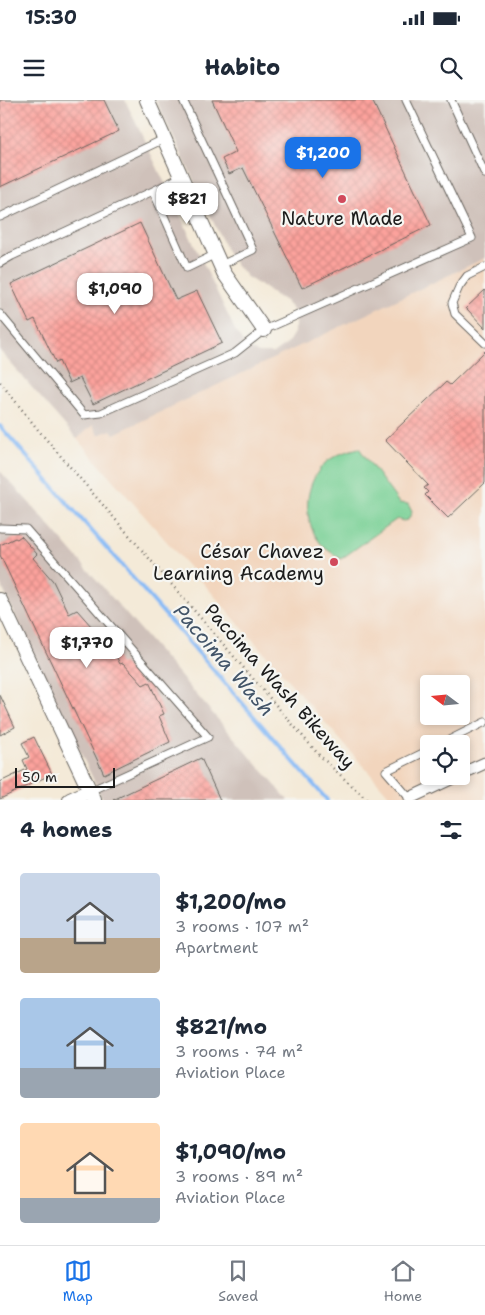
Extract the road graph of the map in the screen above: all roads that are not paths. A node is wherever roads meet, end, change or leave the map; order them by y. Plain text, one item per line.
1 (147, 100) edge
2 (183, 100) edge
3 (406, 100) edge
4 (451, 100) edge
5 (164, 139) junction
6 (485, 174) edge
7 (181, 177) junction
8 (153, 191) junction
9 (0, 216) edge
10 (218, 260) junction
11 (0, 263) edge
12 (485, 267) edge
13 (0, 314) edge
14 (264, 330) junction
15 (485, 343) edge
16 (0, 528) edge
17 (0, 600) edge
18 (485, 722) edge
19 (459, 735) edge
20 (420, 754) edge
21 (485, 763) edge
22 (470, 770) edge
23 (439, 785) edge
24 (92, 795) edge
25 (411, 799) edge
26 (70, 800) edge

1 - 5 street
2 - 10 lane
3 - 14 lane
4 - 6 lane
5 - 7 street
5 - 9 lane
7 - 8 lane
7 - 10 street
8 - 10 lane
8 - 11 lane
10 - 14 street
12 - 15 lane
13 - 14 lane
16 - 24 lane
17 - 24 street
18 - 19 lane
20 - 25 lane
21 - 22 street
23 - 25 street
24 - 26 street

